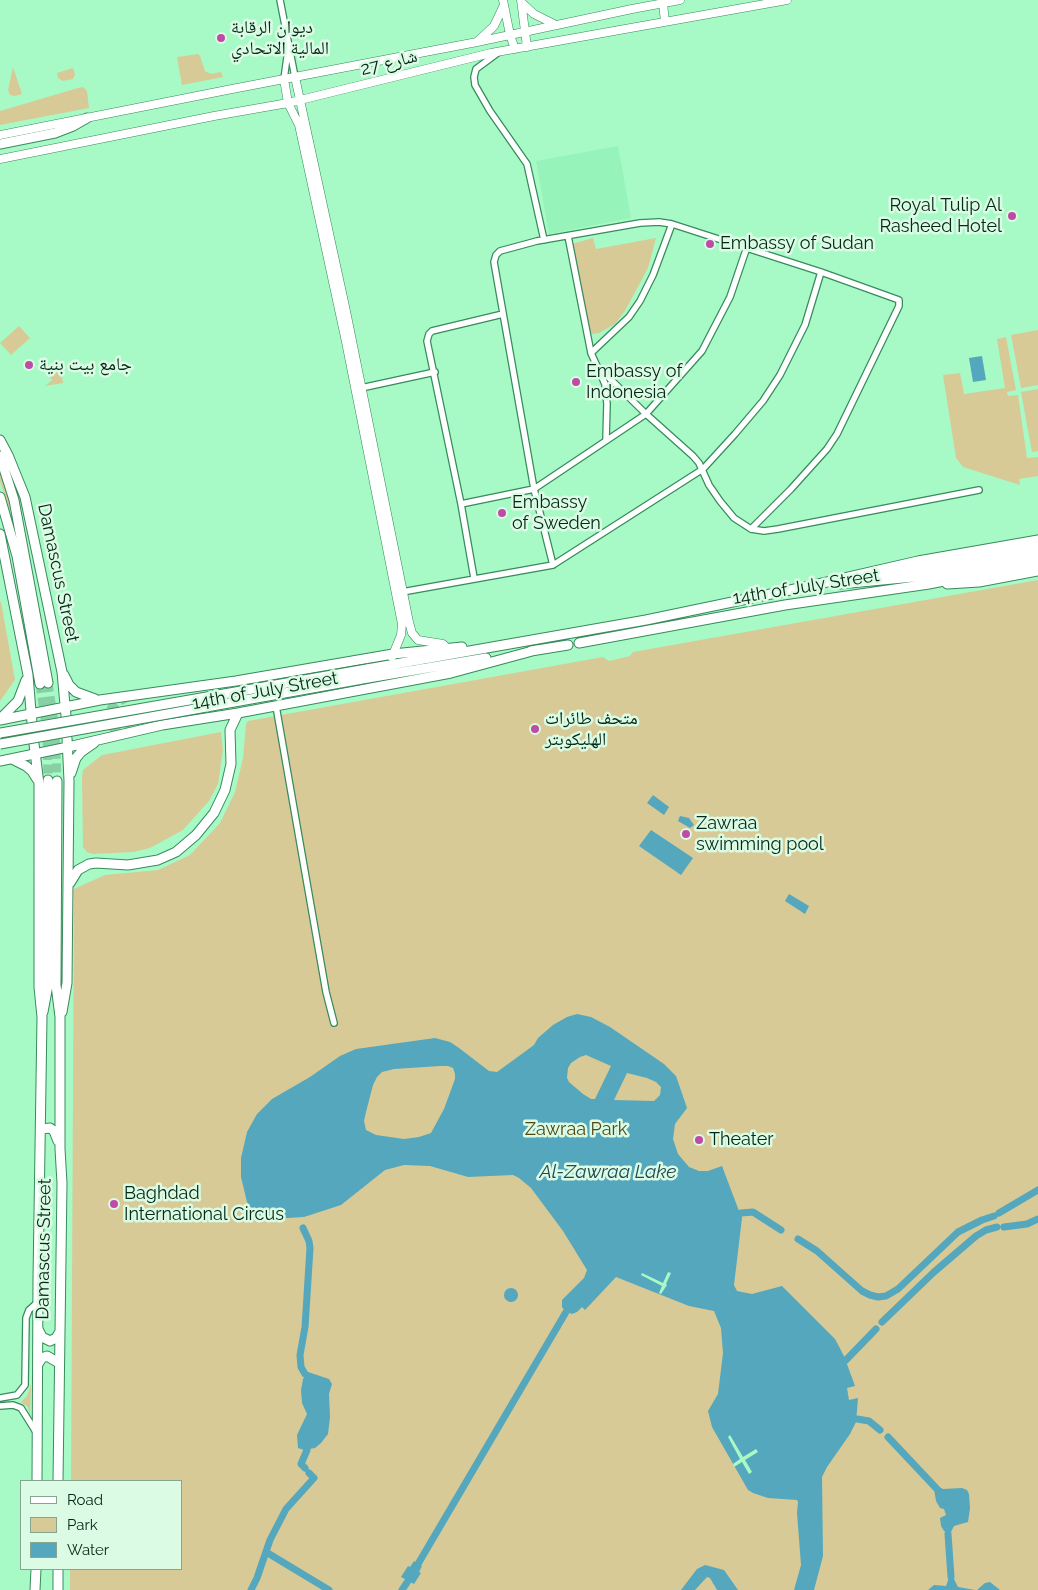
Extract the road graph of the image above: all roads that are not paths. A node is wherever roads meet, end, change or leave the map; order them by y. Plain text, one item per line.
1 (280, 0) edge
2 (680, 0) edge
3 (787, 0) edge
4 (503, 2) edge
5 (522, 2) edge
6 (663, 3) junction
7 (665, 22) junction
8 (556, 25) junction
9 (525, 32) junction
10 (510, 35) junction
11 (477, 42) junction
12 (288, 45) junction
13 (527, 47) junction
14 (515, 49) junction
15 (500, 51) junction
16 (295, 77) junction
17 (284, 79) junction
18 (301, 100) junction
19 (288, 103) junction
20 (87, 118) junction
21 (0, 135) edge
22 (0, 144) edge
23 (0, 159) edge
24 (672, 224) junction
25 (568, 236) junction
26 (544, 240) junction
27 (747, 248) junction
28 (821, 272) junction
29 (502, 314) junction
30 (591, 353) junction
31 (600, 369) junction
32 (435, 372) junction
33 (361, 388) junction
34 (646, 414) junction
35 (0, 440) edge
36 (606, 440) junction
37 (0, 456) edge
38 (703, 469) junction
39 (534, 489) junction
40 (979, 490) dead end
41 (0, 497) edge
42 (461, 504) junction
43 (751, 529) junction
44 (0, 534) edge
45 (1038, 540) edge
46 (1038, 548) edge
47 (1038, 555) edge
48 (1038, 562) edge
49 (553, 565) junction
50 (1038, 570) edge
51 (474, 578) junction
52 (929, 584) junction
53 (814, 585) junction
54 (402, 592) junction
55 (646, 620) junction
56 (648, 630) junction
57 (532, 640) junction
58 (579, 643) dead end
59 (568, 645) dead end
60 (447, 648) junction
61 (536, 650) junction
62 (456, 653) junction
63 (393, 654) junction
64 (459, 663) junction
65 (388, 665) junction
66 (62, 672) junction
67 (451, 673) junction
68 (367, 674) junction
69 (28, 675) junction
70 (100, 700) junction
71 (276, 706) junction
72 (65, 712) junction
73 (238, 713) junction
74 (32, 718) junction
75 (0, 720) edge
76 (0, 733) edge
77 (67, 738) dead end
78 (97, 741) junction
79 (0, 744) edge
80 (34, 744) dead end
81 (68, 748) junction
82 (35, 754) junction
83 (12, 759) junction
84 (0, 761) edge
85 (69, 781) junction
86 (39, 784) junction
87 (69, 885) junction
88 (42, 1017) junction
89 (60, 1017) junction
90 (334, 1023) dead end
91 (41, 1129) junction
92 (60, 1149) junction
93 (38, 1302) junction
94 (38, 1329) junction
95 (59, 1333) junction
96 (59, 1363) junction
97 (38, 1364) junction
98 (0, 1398) edge
99 (0, 1406) edge
100 (37, 1433) junction
101 (37, 1480) edge
102 (58, 1480) edge
103 (36, 1570) edge
104 (58, 1570) edge
105 (36, 1590) edge
106 (58, 1590) edge

1 - 12 street
2 - 6 main road, شارع 27
3 - 7 main road, شارع 27
4 - 10 main road
4 - 11 main road
5 - 8 main road
5 - 9 main road
6 - 7 main road
6 - 8 main road, شارع 27
7 - 13 main road, شارع 27
8 - 9 main road, شارع 27
9 - 10 main road, شارع 27
9 - 13 main road
10 - 11 main road, شارع 27
10 - 14 main road
11 - 16 main road, شارع 27
12 - 16 street
12 - 17 street
13 - 14 main road, شارع 27
14 - 15 main road, شارع 27
15 - 18 main road, شارع 27
15 - 26 street
16 - 17 main road, شارع 27
16 - 18 main road
17 - 19 main road
17 - 20 main road, شارع 27
18 - 19 main road, شارع 27
18 - 33 main road
19 - 23 main road, شارع 27
19 - 63 main road
20 - 21 main road, شارع 27
20 - 22 main road
24 - 25 street
24 - 27 street
24 - 30 street
25 - 26 street
25 - 30 street
26 - 29 street
27 - 28 street
27 - 34 street
28 - 38 street
28 - 43 street
29 - 32 street
29 - 39 street
30 - 31 street
31 - 34 street
31 - 36 street
32 - 33 street
32 - 42 street
33 - 54 main road
34 - 36 street
34 - 38 street
35 - 66 main road, Damascus Street
36 - 39 street
37 - 41 main road, Damascus Street
38 - 43 street
38 - 49 street
39 - 42 street
39 - 49 street
40 - 43 street
42 - 51 street
44 - 69 main road
45 - 53 main road, 14th of July Street
46 - 53 main road
47 - 53 main road, 14th of July Street
48 - 52 main road, 14th of July Street
49 - 51 street
50 - 52 main road
51 - 54 street
52 - 56 main road, 14th of July Street
53 - 55 main road, 14th of July Street
54 - 60 main road
55 - 56 main road
55 - 57 main road, 14th of July Street
56 - 58 main road, 14th of July Street
57 - 60 main road, 14th of July Street
57 - 62 main road, 14th of July Street
59 - 61 main road, 14th of July Street
60 - 62 main road
60 - 63 main road, 14th of July Street
61 - 64 main road, 14th of July Street
61 - 67 main road, 14th of July Street
62 - 64 main road
62 - 65 main road, 14th of July Street
63 - 65 main road
63 - 70 main road, 14th of July Street
64 - 67 main road
64 - 68 main road, 14th of July Street
65 - 68 main road, 14th of July Street
66 - 70 main road
66 - 72 main road, Damascus Street
67 - 71 main road, 14th of July Street
68 - 76 main road, bridge
68 - 79 main road, bridge
69 - 74 main road
69 - 75 main road
70 - 72 main road, 14th of July Street
71 - 73 main road, 14th of July Street
71 - 90 street
72 - 74 main road, 14th of July Street
73 - 78 main road, 14th of July Street
73 - 87 main road
74 - 75 main road, 14th of July Street
77 - 81 main road, Damascus Street
78 - 81 main road, 14th of July Street
78 - 85 main road
80 - 82 main road, Damascus Street
81 - 82 main road, 14th of July Street
81 - 85 main road, Damascus Street
82 - 83 main road, 14th of July Street
82 - 86 main road, Damascus Street
83 - 84 main road, 14th of July Street
83 - 86 main road
85 - 87 main road, Damascus Street
86 - 88 main road, Damascus Street
87 - 89 main road, Damascus Street
88 - 89 main road, Damascus Street
88 - 91 main road, Damascus Street
89 - 92 main road, Damascus Street
91 - 92 main road
91 - 93 main road, Damascus Street
92 - 95 main road, Damascus Street
93 - 94 main road, Damascus Street
93 - 98 street
94 - 95 main road
94 - 97 main road, Damascus Street
95 - 96 main road, Damascus Street
96 - 97 main road
96 - 102 main road, Damascus Street
97 - 100 main road, Damascus Street
99 - 100 street
100 - 101 main road, Damascus Street
103 - 105 main road
104 - 106 main road

